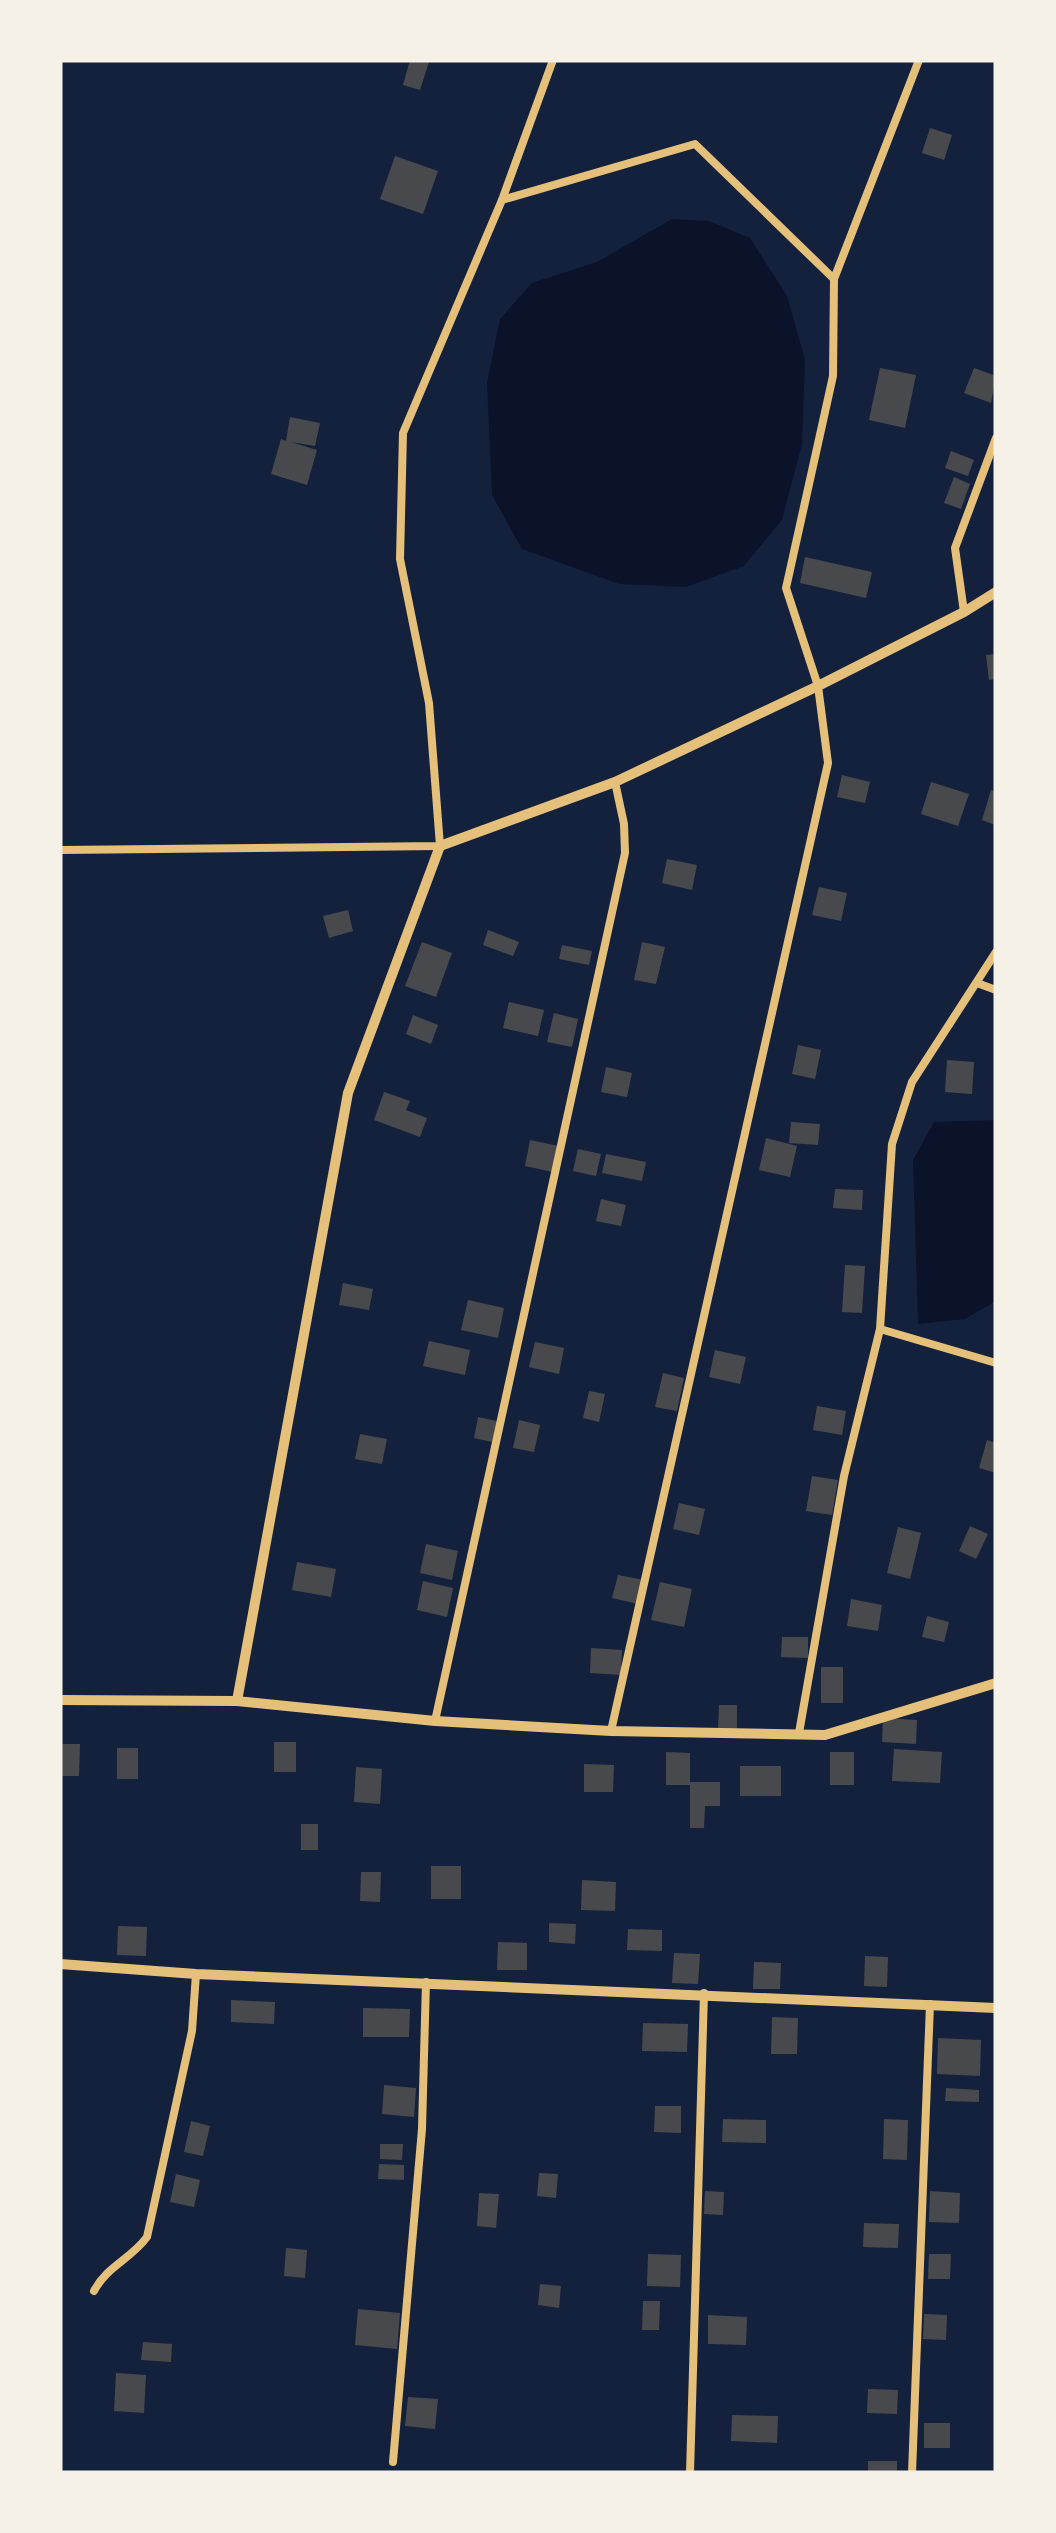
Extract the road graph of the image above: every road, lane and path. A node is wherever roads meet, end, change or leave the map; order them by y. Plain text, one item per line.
1 (553, 60) edge
2 (920, 60) edge
3 (502, 200) junction
4 (834, 279) junction
5 (996, 438) edge
6 (996, 592) edge
7 (964, 612) junction
8 (818, 686) junction
9 (616, 782) junction
10 (440, 846) junction
11 (60, 850) edge
12 (996, 952) edge
13 (977, 983) junction
14 (996, 990) edge
15 (880, 1328) junction
16 (996, 1363) edge
17 (996, 1683) edge
18 (60, 1700) edge
19 (237, 1701) junction
20 (435, 1721) junction
21 (612, 1731) junction
22 (799, 1733) junction
23 (60, 1964) edge
24 (196, 1974) junction
25 (426, 1982) junction
26 (704, 1993) junction
27 (930, 2004) junction
28 (996, 2008) edge
29 (94, 2291) dead end
30 (392, 2462) dead end
31 (690, 2473) edge
32 (912, 2473) edge

1 - 3 lane
2 - 4 lane
3 - 4 lane
3 - 10 lane
4 - 8 lane
5 - 7 lane
6 - 7 street
7 - 8 street
8 - 9 street
8 - 21 lane
9 - 10 street
9 - 20 lane
10 - 11 lane
10 - 19 street
12 - 13 lane
13 - 14 lane
13 - 15 lane
15 - 16 lane
15 - 22 lane
17 - 22 street
18 - 19 street
19 - 20 street
20 - 21 street
21 - 22 street
23 - 24 street
24 - 25 street
24 - 29 lane
25 - 26 street
25 - 30 lane
26 - 27 street
26 - 31 lane
27 - 28 street
27 - 32 lane

